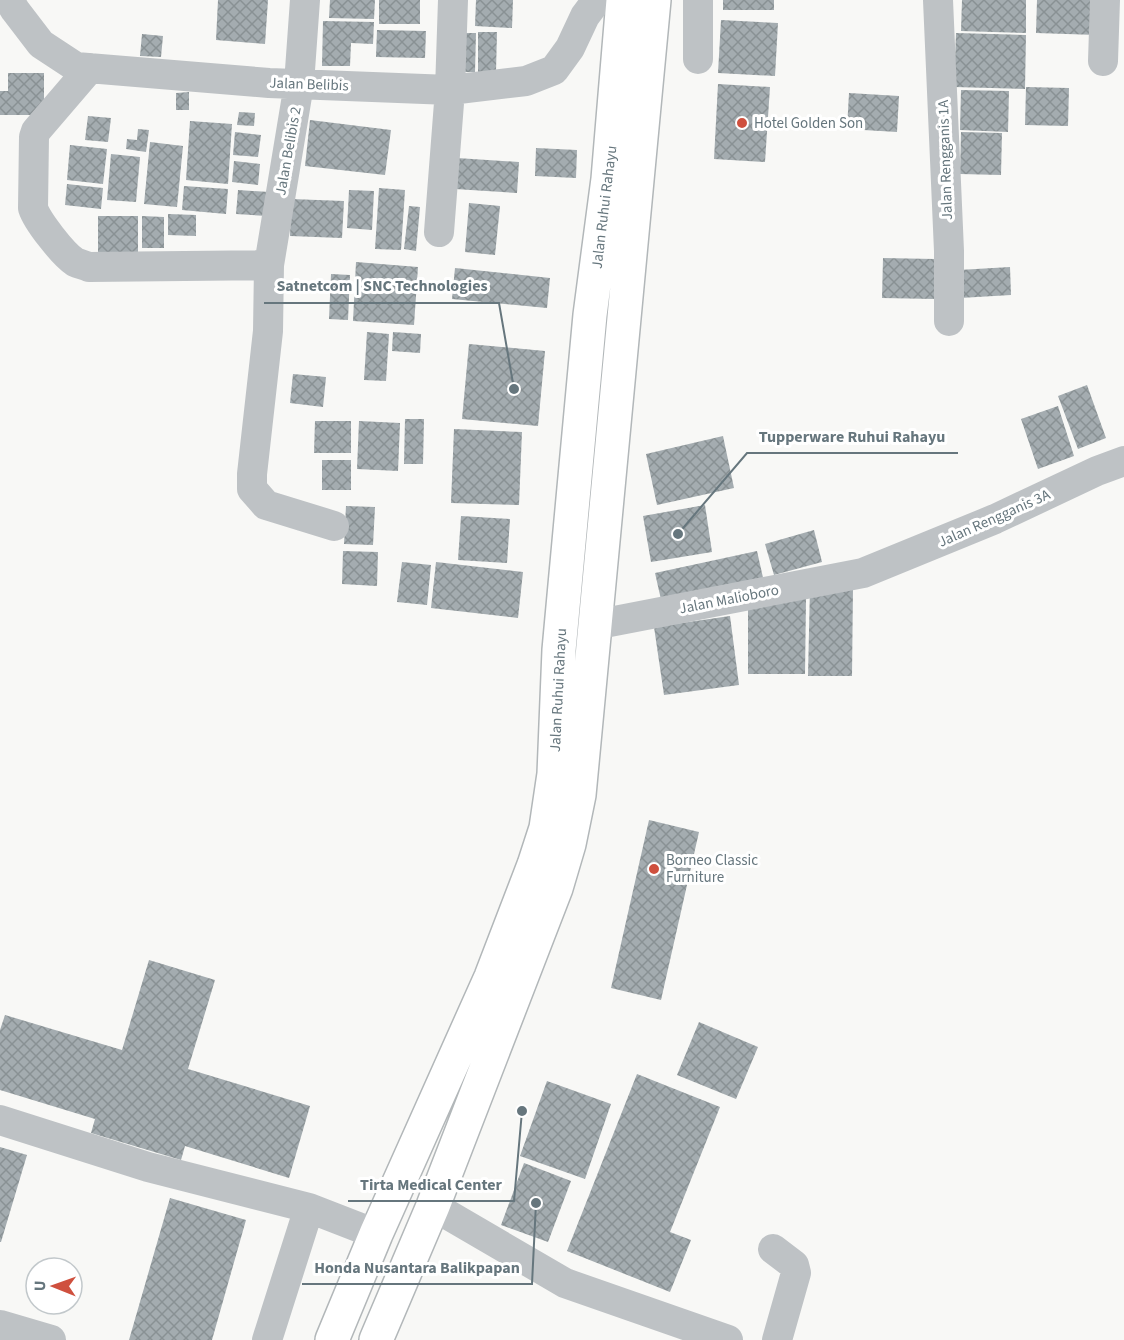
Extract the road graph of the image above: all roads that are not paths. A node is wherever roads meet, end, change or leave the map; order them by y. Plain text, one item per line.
1 (9, 0) edge
2 (305, 0) edge
3 (453, 0) edge
4 (597, 0) edge
5 (623, 0) edge
6 (654, 0) edge
7 (698, 0) edge
8 (938, 0) edge
9 (1105, 0) edge
10 (698, 59) dead end
11 (1103, 61) dead end
12 (90, 68) junction
13 (299, 84) junction
14 (450, 90) junction
15 (439, 232) dead end
16 (269, 265) junction
17 (949, 321) dead end
18 (1124, 461) edge
19 (334, 526) dead end
20 (863, 573) joint
21 (594, 625) junction
22 (0, 1120) edge
23 (433, 1206) junction
24 (309, 1208) junction
25 (376, 1234) junction
26 (415, 1249) junction
27 (773, 1249) dead end
28 (0, 1325) edge
29 (51, 1340) edge
30 (267, 1340) edge
31 (332, 1340) edge
32 (376, 1340) edge
33 (728, 1340) edge
34 (777, 1340) edge

1 - 12 street, Jalan Belibis
2 - 13 street, Jalan Belibis 2
3 - 14 street
4 - 14 street, Jalan Belibis
5 - 25 main road, Jalan Ruhui Rahayu
6 - 21 main road, Jalan Ruhui Rahayu
7 - 10 street
8 - 17 street, Jalan Rengganis 1A
9 - 11 street
12 - 13 street, Jalan Belibis
12 - 16 street
13 - 14 street, Jalan Belibis
13 - 16 street, Jalan Belibis 2
14 - 15 street
16 - 19 street, Jalan Belibis 2
18 - 20 street, Jalan Rengganis 3A
20 - 21 street, Jalan Malioboro
21 - 23 main road, Jalan Ruhui Rahayu
22 - 24 street
23 - 26 main road, Jalan Ruhui Rahayu
23 - 33 street
24 - 25 street
24 - 30 street
25 - 26 main road
25 - 31 main road, Jalan Ruhui Rahayu
26 - 32 main road, Jalan Ruhui Rahayu
27 - 34 street
28 - 29 street

